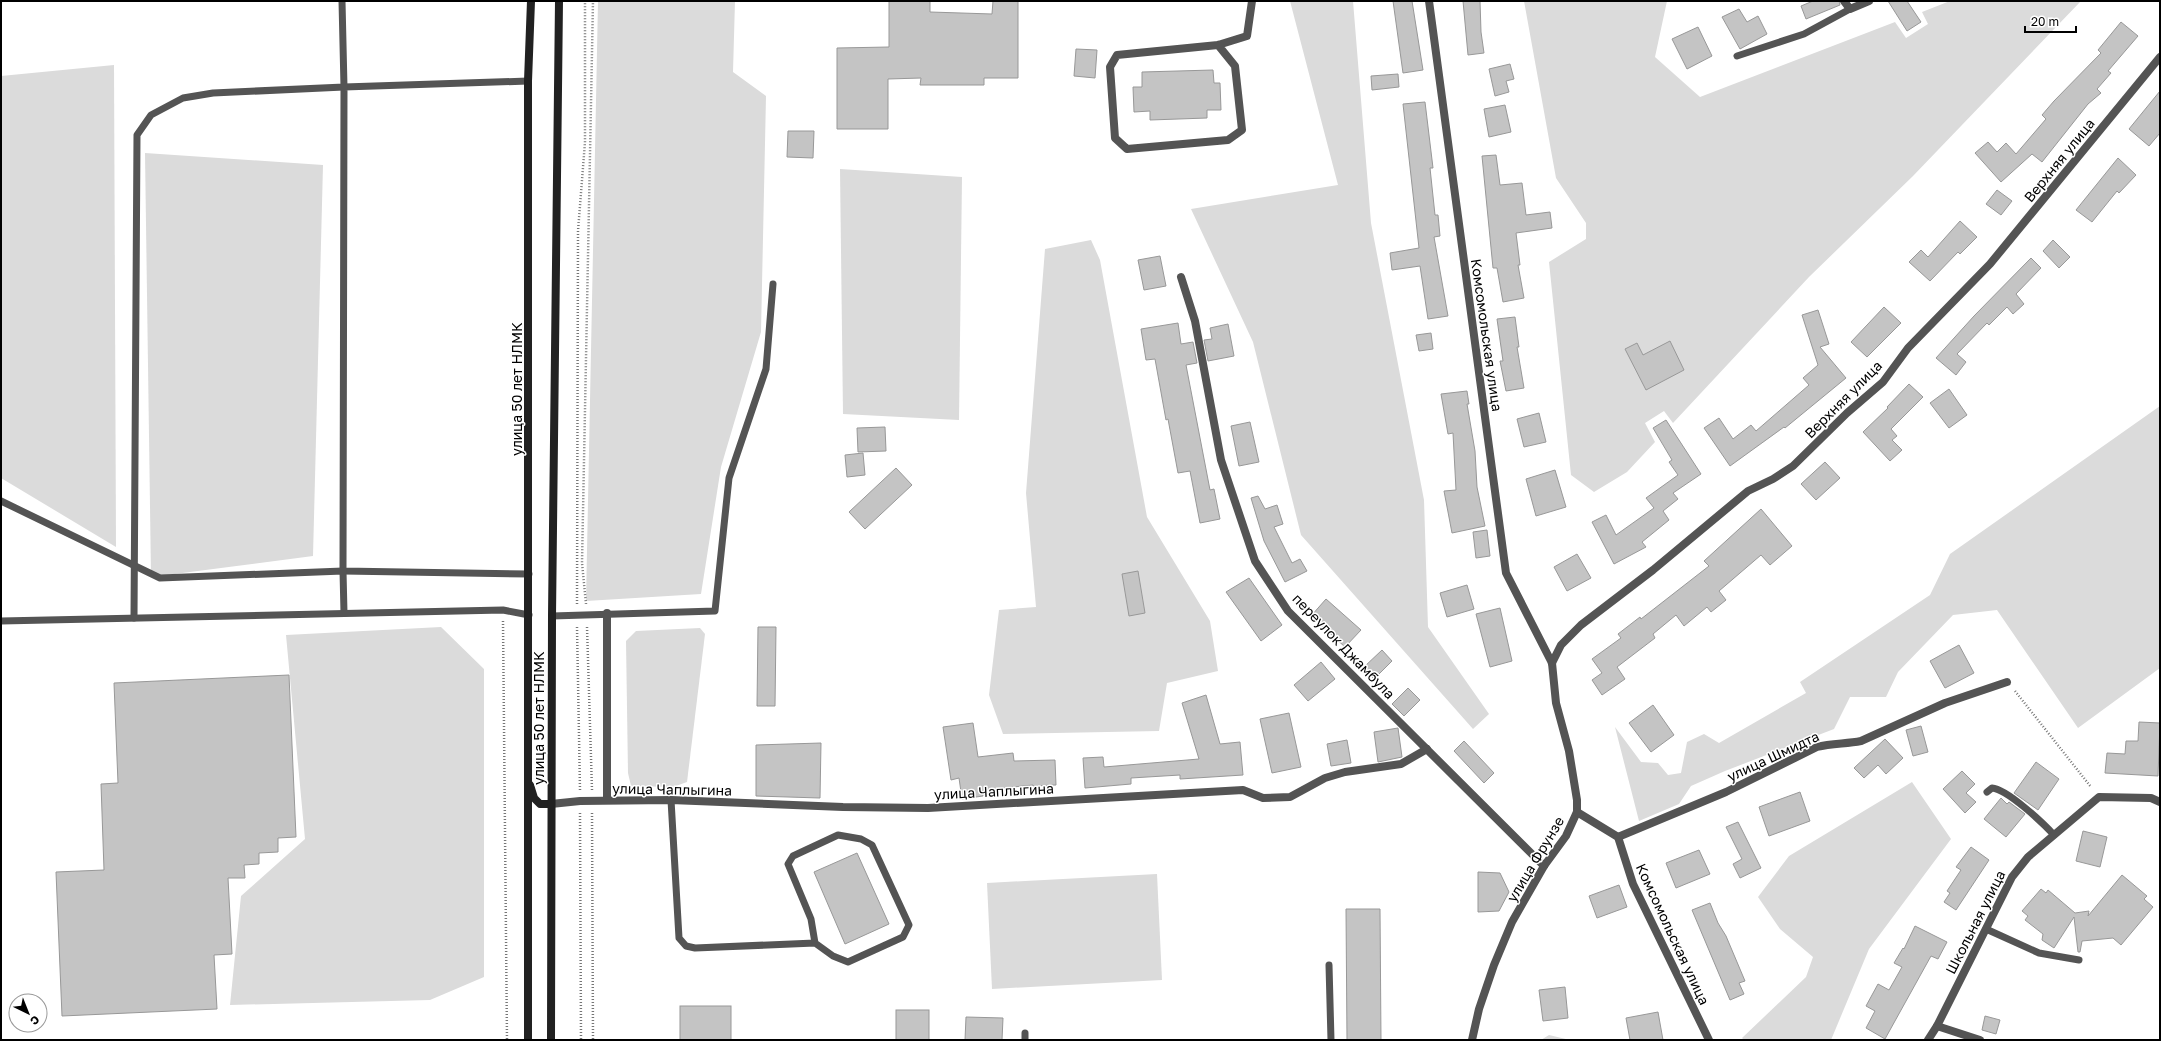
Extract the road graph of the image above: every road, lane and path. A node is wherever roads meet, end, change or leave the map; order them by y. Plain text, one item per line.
1 (342, 1) edge
2 (531, 1) edge
3 (559, 1) edge
4 (585, 1) edge
5 (593, 1) edge
6 (1252, 1) edge
7 (1429, 1) edge
8 (1844, 1) edge
9 (1869, 1) edge
10 (1850, 8) junction
11 (1218, 46) junction
12 (1737, 56) dead end
13 (2160, 57) edge
14 (528, 81) junction
15 (344, 87) junction
16 (1181, 277) dead end
17 (773, 284) dead end
18 (1, 501) edge
19 (134, 566) junction
20 (343, 571) junction
21 (529, 574) junction
22 (503, 610) junction
23 (607, 613) junction
24 (344, 614) junction
25 (577, 614) junction
26 (587, 614) junction
27 (529, 615) junction
28 (552, 616) junction
29 (134, 618) junction
30 (1, 621) edge
31 (1552, 663) junction
32 (2007, 682) joint
33 (1427, 749) junction
34 (527, 777) junction
35 (1987, 792) dead end
36 (2099, 797) junction
37 (580, 800) junction
38 (592, 800) junction
39 (607, 800) junction
40 (671, 800) junction
41 (2160, 802) edge
42 (551, 804) junction
43 (1577, 812) junction
44 (2054, 835) junction
45 (1618, 837) junction
46 (1544, 866) junction
47 (1986, 929) junction
48 (815, 943) junction
49 (2080, 960) dead end
50 (1329, 965) dead end
51 (1937, 1026) junction
52 (507, 1040) edge
53 (528, 1040) edge
54 (551, 1040) edge
55 (581, 1040) edge
56 (593, 1040) edge
57 (1331, 1040) edge
58 (1472, 1040) edge
59 (1709, 1040) edge
60 (1928, 1040) edge
61 (1980, 1040) edge

1 - 15 lane
2 - 14 main road, улица 50 лет НЛМК
3 - 28 main road, улица 50 лет НЛМК
4 - 25 path
5 - 26 path
6 - 11 street
7 - 31 street, Комсомольская улица
8 - 10 street
9 - 10 street
10 - 12 lane
11 - 11 street
13 - 31 street, Верхняя улица
14 - 15 lane
14 - 21 main road, улица 50 лет НЛМК
15 - 19 lane
15 - 20 lane
16 - 33 street, переулок Джамбула
17 - 23 lane
18 - 19 lane
19 - 20 lane
19 - 29 lane
20 - 21 lane
20 - 24 lane
21 - 27 main road, улица 50 лет НЛМК
22 - 24 lane
22 - 27 lane
22 - 52 path
23 - 26 lane
23 - 39 street
24 - 29 lane
25 - 26 lane
25 - 28 lane
25 - 37 path
26 - 38 path
27 - 34 main road, улица 50 лет НЛМК
28 - 42 main road, улица 50 лет НЛМК
29 - 30 lane
31 - 43 street, улица Фрунзе
32 - 36 path
32 - 45 street, улица Шмидта
33 - 40 street, улица Чаплыгина
33 - 46 street, переулок Джамбула
34 - 42 main road, улица 50 лет НЛМК
34 - 53 main road, улица 50 лет НЛМК
35 - 44 lane
36 - 41 street
36 - 44 street, Школьная улица
37 - 38 street, улица Чаплыгина
37 - 42 street, улица Чаплыгина
37 - 55 path
38 - 39 street, улица Чаплыгина
38 - 56 path
39 - 40 street, улица Чаплыгина
40 - 48 lane
42 - 54 main road, улица 50 лет НЛМК
43 - 45 street
43 - 46 street, улица Фрунзе
44 - 47 street, Школьная улица
45 - 59 street, Комсомольская улица
46 - 58 street, улица Фрунзе
47 - 49 lane
47 - 51 street, Школьная улица
48 - 48 lane
50 - 57 lane
51 - 60 street, Школьная улица
51 - 61 street

